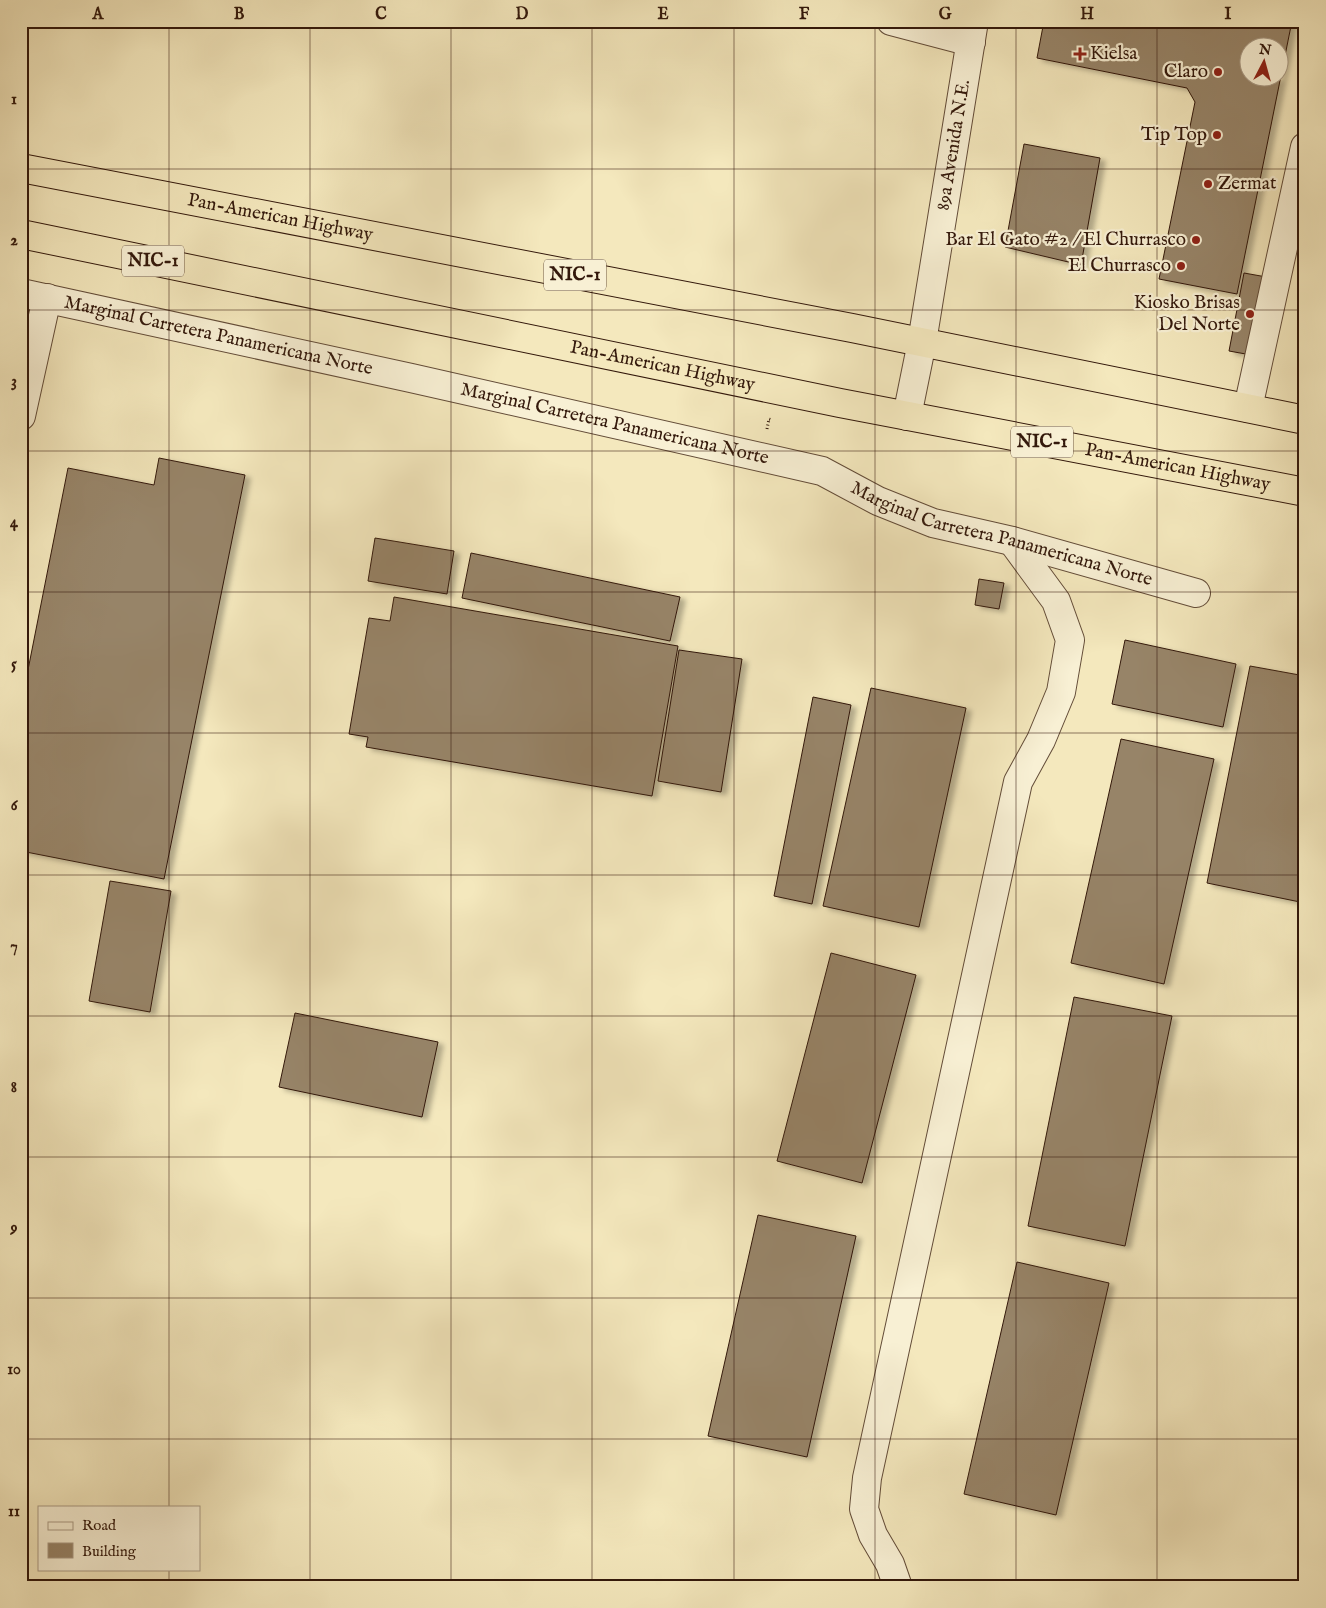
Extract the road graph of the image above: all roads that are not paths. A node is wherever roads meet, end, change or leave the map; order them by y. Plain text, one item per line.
1 (892, 21) edge
2 (972, 32) edge
3 (1305, 147) edge
4 (21, 168) edge
5 (21, 234) edge
6 (34, 296) edge
7 (922, 342) junction
8 (1248, 408) junction
9 (21, 416) edge
10 (907, 416) junction
11 (1305, 420) edge
12 (1305, 492) edge
13 (1012, 541) junction
14 (1196, 593) dead end
15 (898, 1587) edge

1 - 2 street
2 - 7 street, 89a Avenida N.E.
3 - 8 street
4 - 7 highway, Pan-American Highway / NIC-1
5 - 10 highway, Pan-American Highway / NIC-1
6 - 9 street
6 - 13 street, Marginal Carretera Panamericana Norte
7 - 8 highway, Pan-American Highway / NIC-1
7 - 10 street, 89a Avenida N.E.
8 - 11 highway, Pan-American Highway / NIC-1
10 - 12 highway, Pan-American Highway / NIC-1
13 - 14 street, Marginal Carretera Panamericana Norte
13 - 15 street

